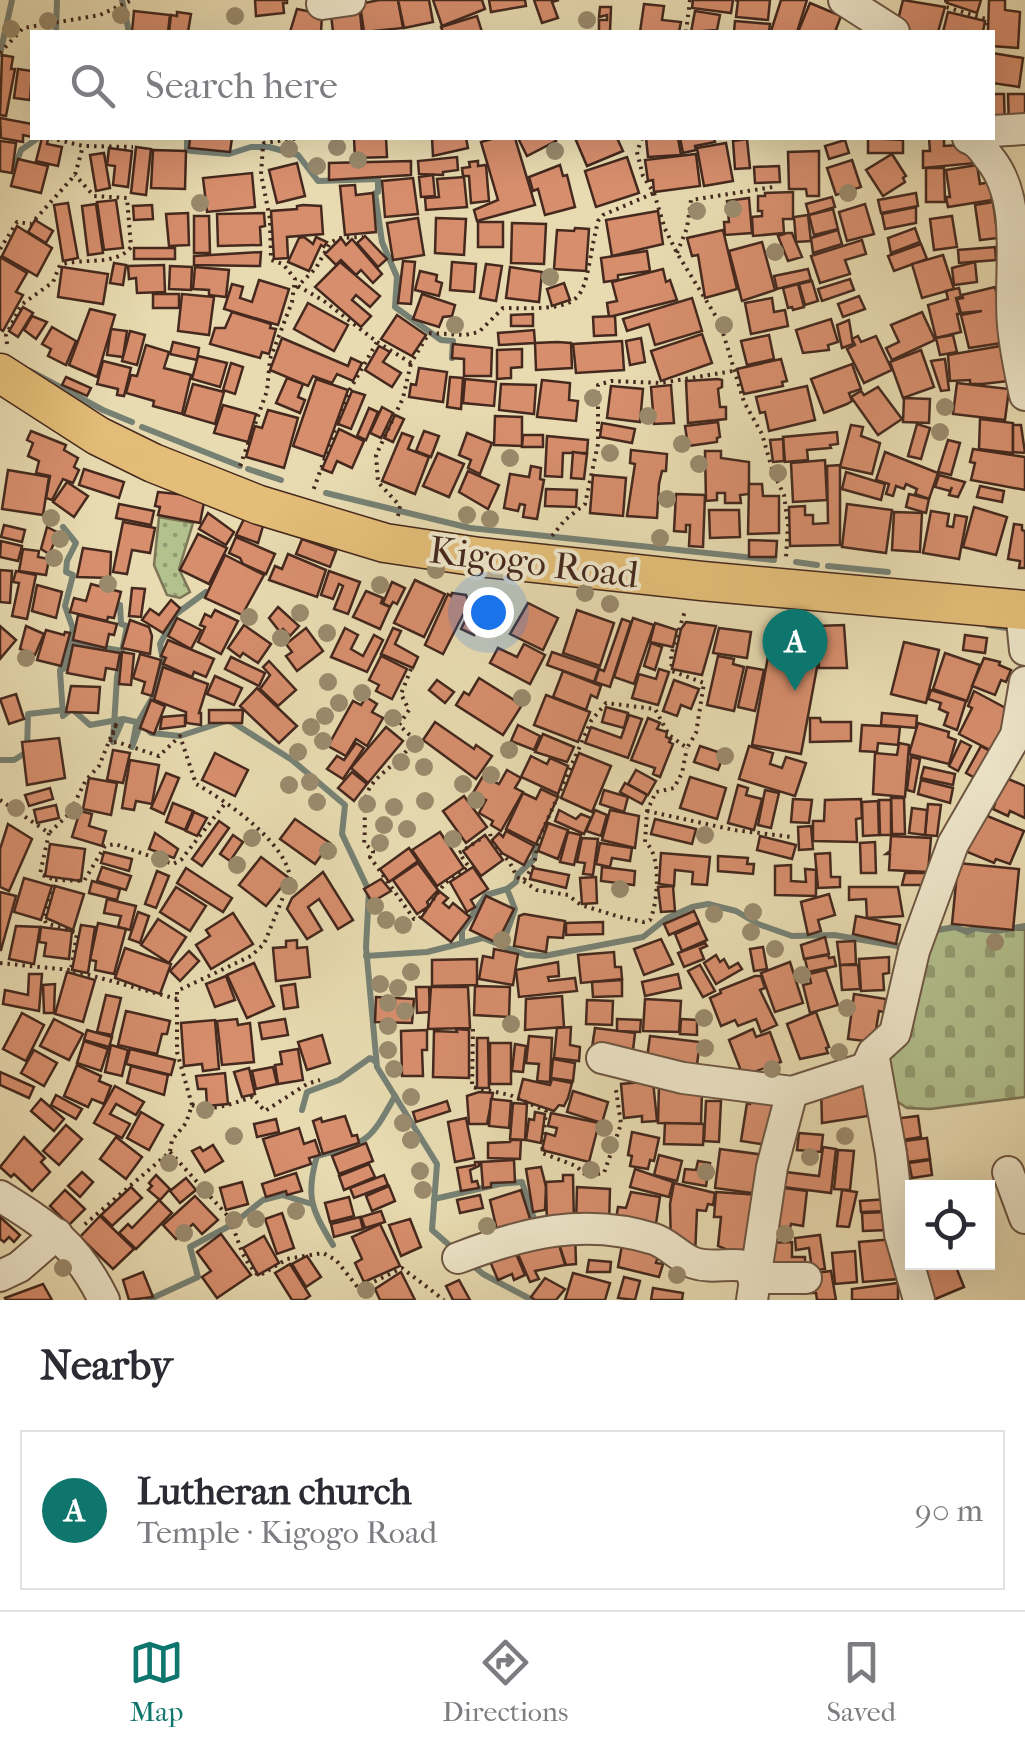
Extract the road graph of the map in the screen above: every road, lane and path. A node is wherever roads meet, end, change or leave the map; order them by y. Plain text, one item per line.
1 (132, 0) edge
2 (690, 0) edge
3 (844, 0) edge
4 (946, 0) edge
5 (57, 22) junction
6 (56, 30) edge
7 (686, 30) edge
8 (891, 30) edge
9 (986, 30) edge
10 (0, 53) edge
11 (1025, 129) edge
12 (995, 134) edge
13 (58, 140) edge
14 (286, 140) edge
15 (641, 140) edge
16 (982, 140) edge
17 (83, 146) junction
18 (133, 147) dead end
19 (75, 175) junction
20 (774, 188) dead end
21 (654, 193) junction
22 (363, 236) dead end
23 (0, 248) edge
24 (677, 253) junction
25 (296, 289) junction
26 (377, 342) junction
27 (412, 363) junction
28 (734, 371) junction
29 (4, 374) edge
30 (1025, 395) edge
31 (228, 492) junction
32 (313, 492) dead end
33 (385, 543) junction
34 (548, 565) junction
35 (702, 581) junction
36 (781, 587) junction
37 (1023, 610) edge
38 (1025, 650) edge
39 (411, 669) dead end
40 (1025, 682) edge
41 (687, 748) junction
42 (0, 800) edge
43 (227, 801) junction
44 (647, 811) junction
45 (49, 833) junction
46 (792, 836) dead end
47 (55, 880) junction
48 (524, 880) junction
49 (0, 963) edge
50 (70, 970) junction
51 (176, 999) junction
52 (473, 1029) dead end
53 (873, 1053) junction
54 (602, 1058) dead end
55 (644, 1071) junction
56 (320, 1080) dead end
57 (792, 1092) junction
58 (192, 1105) junction
59 (170, 1152) junction
60 (1008, 1172) dead end
61 (0, 1196) edge
62 (1025, 1218) edge
63 (62, 1238) junction
64 (458, 1258) dead end
65 (0, 1276) edge
66 (806, 1278) dead end
67 (753, 1282) edge
68 (104, 1300) edge
69 (444, 1300) edge
70 (919, 1300) edge

1 - 5 path
2 - 7 path
3 - 8 street
4 - 9 path
5 - 6 path
5 - 10 path
11 - 12 street
13 - 17 path
14 - 25 path
15 - 21 path
16 - 30 street
17 - 18 path
17 - 19 path
19 - 23 path
19 - 29 path
20 - 24 path
21 - 24 path
21 - 27 path
22 - 25 path
24 - 28 path
25 - 26 path
25 - 31 path
26 - 27 path
26 - 32 path
27 - 33 path
28 - 34 path
28 - 36 path
29 - 31 main road, Kigogo Road
31 - 33 main road, Kigogo Road
33 - 34 main road, Kigogo Road
34 - 35 main road, Kigogo Road
35 - 36 main road, Kigogo Road
35 - 41 path
36 - 37 main road, Kigogo Road
37 - 38 street
39 - 48 path
40 - 53 street
41 - 44 path
41 - 48 path
42 - 45 path
43 - 45 path
43 - 47 path
43 - 51 path
44 - 46 path
44 - 48 path
45 - 47 path
47 - 50 path
49 - 50 path
50 - 51 path
51 - 58 path
52 - 55 path
53 - 57 street
53 - 70 street
54 - 55 street
55 - 57 street
56 - 58 path
57 - 67 street
58 - 59 path
59 - 63 path
59 - 69 path
60 - 62 street
61 - 63 street
63 - 65 street
63 - 68 street
64 - 67 street
66 - 67 street

